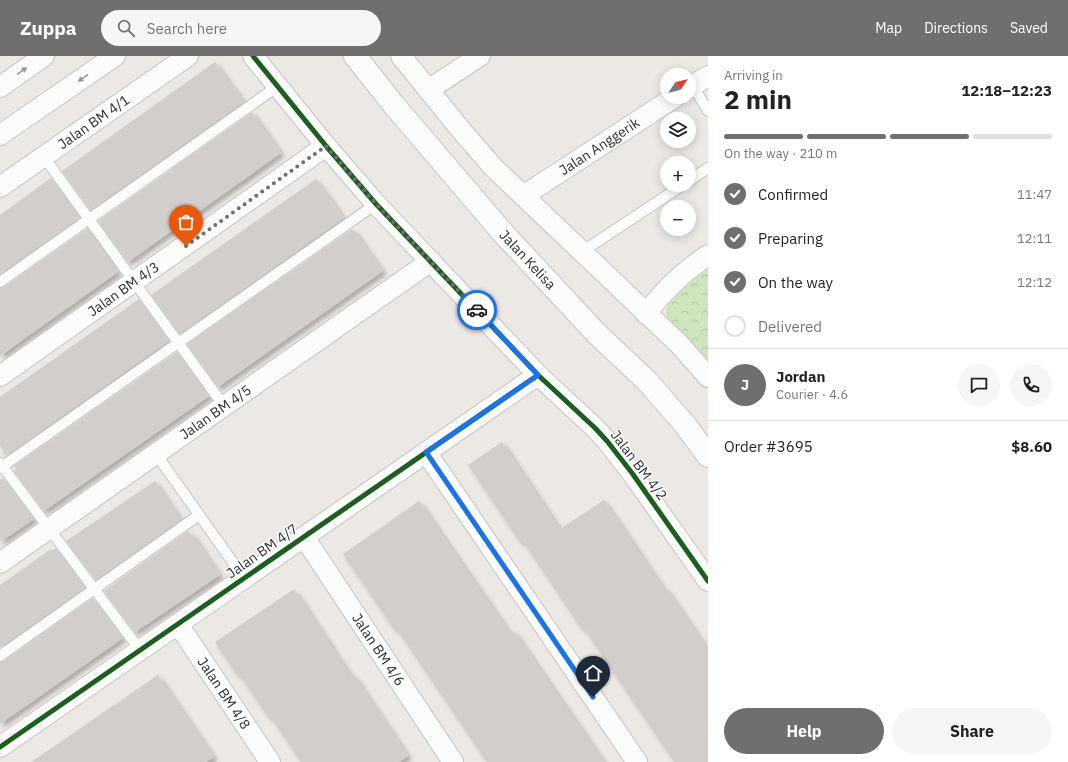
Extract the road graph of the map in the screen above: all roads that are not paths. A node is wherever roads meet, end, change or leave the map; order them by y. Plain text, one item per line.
1 (44, 56) edge
2 (115, 56) edge
3 (188, 56) edge
4 (253, 56) edge
5 (355, 56) edge
6 (401, 56) edge
7 (480, 56) edge
8 (696, 83) edge
9 (278, 86) junction
10 (0, 87) edge
11 (428, 90) junction
12 (664, 104) edge
13 (708, 111) edge
14 (0, 135) edge
15 (326, 146) junction
16 (44, 156) junction
17 (708, 168) edge
18 (696, 176) edge
19 (0, 187) edge
20 (672, 192) edge
21 (523, 196) junction
22 (376, 204) junction
23 (90, 219) junction
24 (583, 251) junction
25 (708, 255) edge
26 (431, 261) junction
27 (0, 282) edge
28 (135, 282) junction
29 (646, 314) junction
30 (179, 342) junction
31 (538, 375) junction
32 (0, 376) edge
33 (708, 377) edge
34 (224, 406) junction
35 (426, 452) junction
36 (156, 454) junction
37 (708, 456) edge
38 (1, 466) edge
39 (199, 515) junction
40 (49, 529) junction
41 (304, 537) junction
42 (0, 563) edge
43 (244, 578) junction
44 (708, 581) edge
45 (94, 589) junction
46 (178, 624) junction
47 (140, 650) junction
48 (0, 656) edge
49 (0, 747) edge
50 (263, 759) edge
51 (454, 762) edge
52 (637, 762) edge

10 -> 1 street
2 -> 14 street
3 - 16 street, Jalan BM 4/1
4 - 9 street, Jalan BM 4/2
5 - 37 main road, Jalan Kelisa
6 - 11 street
7 - 11 street
8 - 13 lane
9 - 15 street, Jalan BM 4/2
9 - 23 lane
11 - 21 street
12 - 21 street, Jalan Anggerik
15 - 22 street, Jalan BM 4/2
15 - 28 street, Jalan BM 4/3
16 - 19 street, Jalan BM 4/1
16 - 23 lane
17 - 18 lane
20 - 24 lane
21 - 24 street
22 - 26 street, Jalan BM 4/2
22 - 30 lane
23 - 27 lane
23 - 28 lane
24 - 29 street
25 - 29 street
26 - 31 street, Jalan BM 4/2
26 - 34 street, Jalan BM 4/5
28 - 30 lane
28 - 32 street, Jalan BM 4/3
29 - 33 street
30 - 34 lane
30 - 38 lane
31 - 35 street, Jalan BM 4/7
31 - 44 street, Jalan BM 4/2
34 - 36 street, Jalan BM 4/5
35 - 41 street, Jalan BM 4/7
35 - 52 street
36 - 39 lane
36 - 40 street, Jalan BM 4/5
38 - 40 lane
39 - 43 lane
39 - 45 lane
40 - 42 street, Jalan BM 4/5
40 - 45 lane
41 - 43 street, Jalan BM 4/7
41 - 51 street, Jalan BM 4/6
43 - 46 street, Jalan BM 4/7
45 - 47 lane
45 - 48 lane
46 - 47 street, Jalan BM 4/7
46 - 50 street, Jalan BM 4/8
47 - 49 street, Jalan BM 4/7

